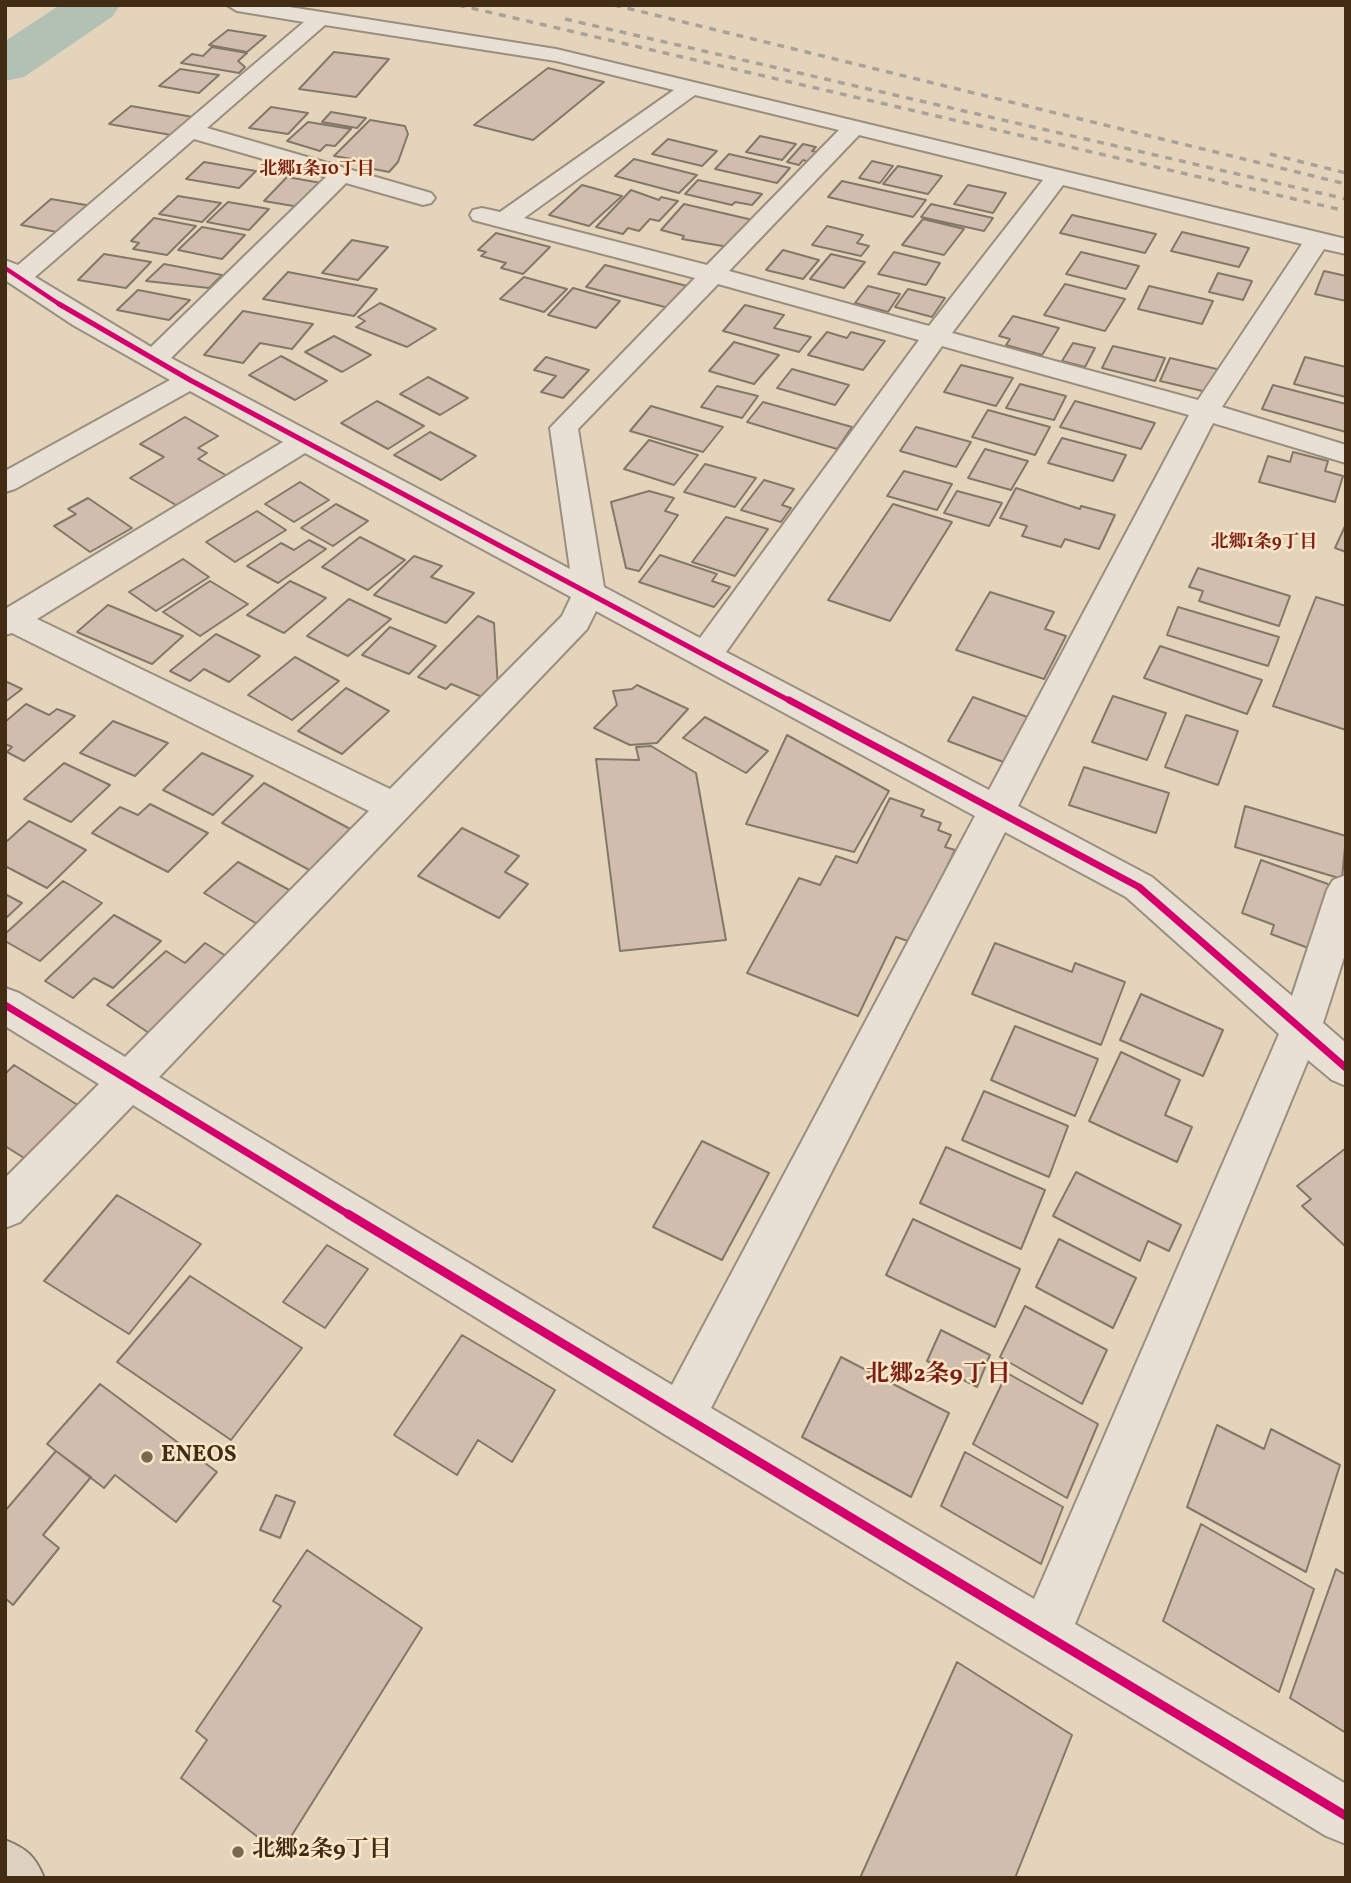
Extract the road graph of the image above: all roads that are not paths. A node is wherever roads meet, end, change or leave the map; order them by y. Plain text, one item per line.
1 (237, 5) edge
2 (321, 18) junction
3 (691, 88) junction
4 (853, 129) junction
5 (193, 131) junction
6 (342, 174) junction
7 (1056, 179) junction
8 (423, 198) dead end
9 (1331, 244) edge
10 (13, 272) edge
11 (714, 275) junction
12 (935, 337) junction
13 (155, 358) junction
14 (190, 380) junction
15 (1205, 411) junction
16 (306, 440) junction
17 (1346, 454) edge
18 (5, 483) edge
19 (589, 592) junction
20 (9, 622) edge
21 (705, 656) junction
22 (394, 807) junction
23 (996, 810) junction
24 (1346, 890) edge
25 (5, 1005) edge
26 (1301, 1029) junction
27 (1346, 1068) edge
28 (129, 1078) junction
29 (5, 1208) edge
30 (681, 1417) junction
31 (1044, 1636) junction
32 (1346, 1816) edge
33 (5, 1868) edge
34 (16, 1878) edge

1 - 2 street
2 - 3 street
2 - 5 street
3 - 4 street
3 - 11 street
4 - 7 street
4 - 11 street
5 - 6 street
5 - 10 street
6 - 8 street
6 - 13 street
7 - 9 street
7 - 12 street
9 - 15 street
10 - 13 street
11 - 12 street
11 - 19 street
12 - 15 street
12 - 21 street
13 - 14 street
14 - 16 street
14 - 18 street
15 - 17 street
15 - 23 street
16 - 19 street
16 - 20 street
19 - 21 street
19 - 22 street
20 - 22 street
21 - 23 street
22 - 28 street
23 - 26 street
23 - 30 street
24 - 26 street
25 - 28 street
26 - 27 street
26 - 31 street
28 - 29 street
28 - 30 street
30 - 31 street
31 - 32 street
33 - 34 main road

